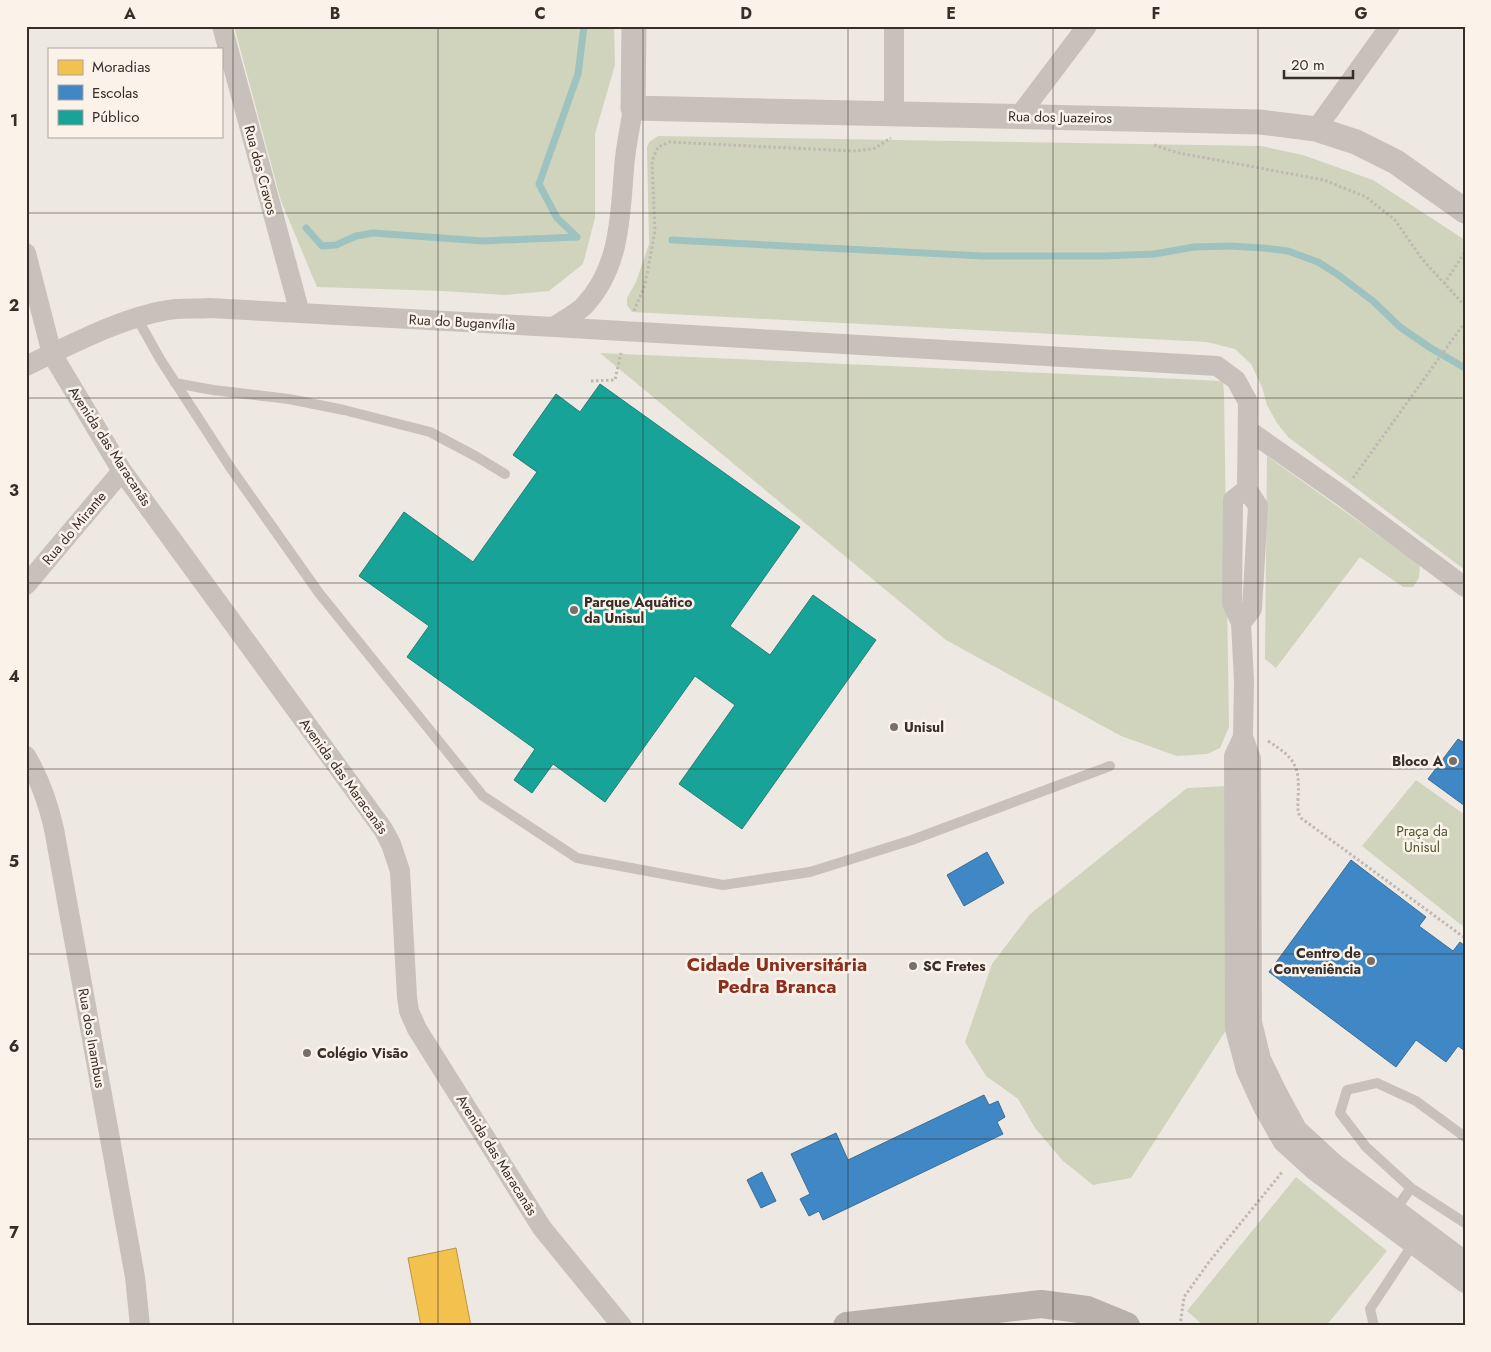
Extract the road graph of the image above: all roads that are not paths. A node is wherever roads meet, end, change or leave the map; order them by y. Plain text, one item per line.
1 (222, 26) edge
2 (634, 26) edge
3 (894, 26) edge
4 (1087, 26) edge
5 (1390, 26) edge
6 (633, 108) junction
7 (1019, 116) junction
8 (894, 125) junction
9 (1316, 129) junction
10 (1465, 211) edge
11 (26, 253) edge
12 (300, 313) junction
13 (137, 318) junction
14 (554, 327) junction
15 (52, 354) junction
16 (26, 366) edge
17 (175, 383) junction
18 (1248, 430) junction
19 (122, 471) junction
20 (505, 474) dead end
21 (26, 585) edge
22 (1465, 587) edge
23 (1244, 737) junction
24 (26, 756) edge
25 (1110, 766) dead end
26 (1465, 1137) edge
27 (1410, 1188) junction
28 (1391, 1216) junction
29 (1465, 1224) edge
30 (1413, 1244) junction
31 (1465, 1261) edge
32 (1465, 1283) edge
33 (140, 1326) edge
34 (622, 1326) edge
35 (847, 1326) edge
36 (1126, 1326) edge
37 (1374, 1326) edge

1 - 12 street, Rua dos Cravos
2 - 6 street
3 - 8 street
4 - 7 street
5 - 9 street
6 - 8 street, Rua dos Juazeiros
6 - 14 street
7 - 8 street, Rua dos Juazeiros
7 - 9 street, Rua dos Juazeiros
9 - 10 street, Rua dos Juazeiros
11 - 15 street, Avenida das Maracanãs
12 - 13 street, Rua do Buganvília
12 - 14 street, Rua do Buganvília
13 - 15 street, Rua do Buganvília
13 - 17 lane
14 - 18 street, Rua do Buganvília
15 - 16 street
15 - 19 street, Avenida das Maracanãs
17 - 20 lane
17 - 25 lane
18 - 22 street
18 - 23 street, Rua do Buganvília
19 - 21 street, Rua do Mirante
19 - 34 street, Avenida das Maracanãs
23 - 28 street
23 - 28 street
24 - 33 street, Rua dos Inambus
26 - 27 lane
27 - 28 lane
27 - 29 lane
28 - 30 street
28 - 31 street
30 - 32 street
30 - 37 lane
35 - 36 main road

